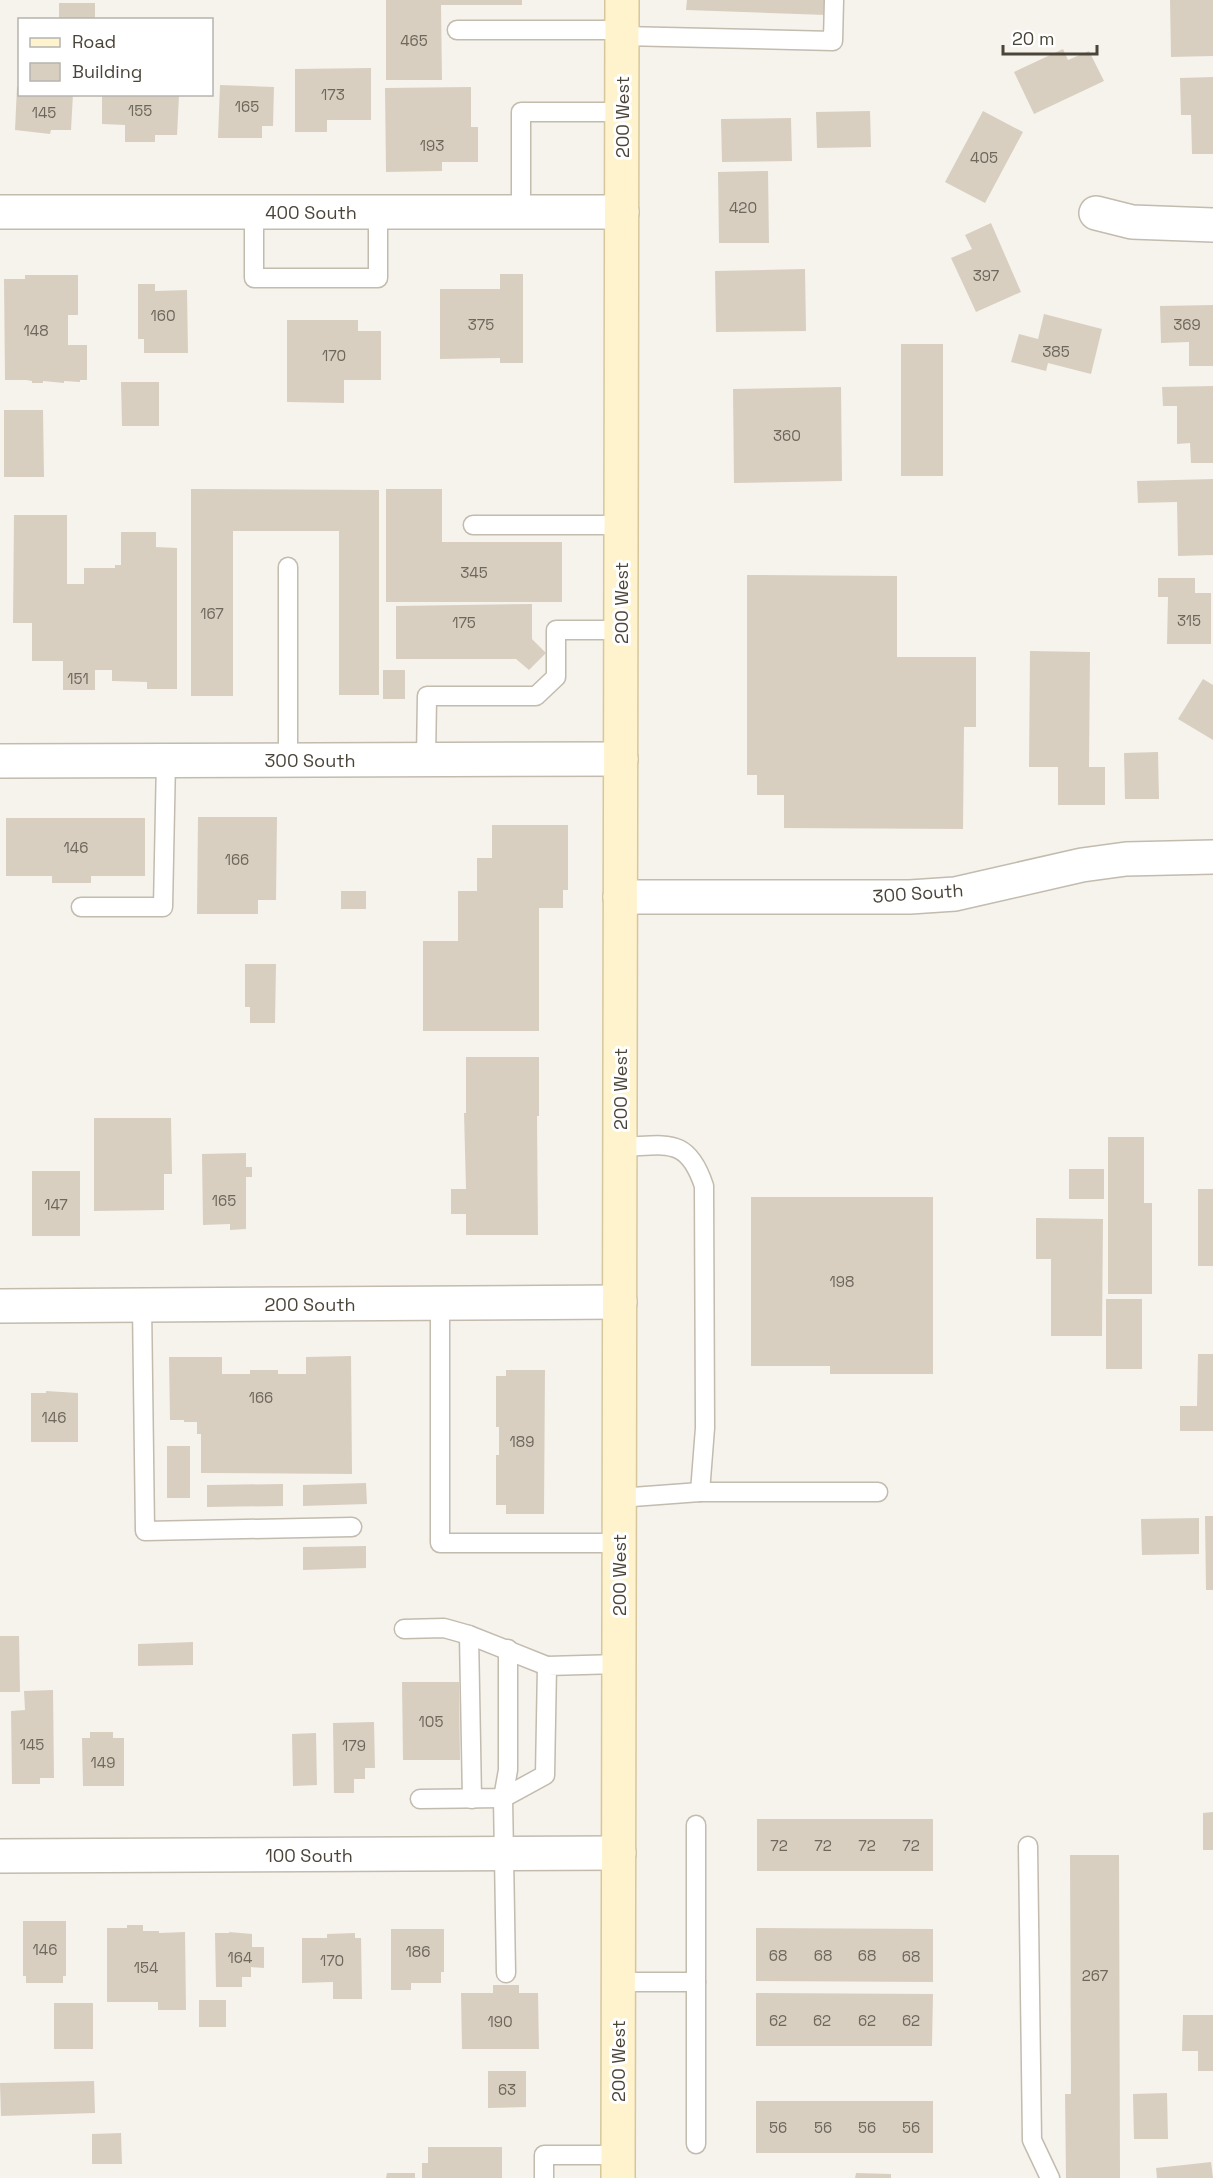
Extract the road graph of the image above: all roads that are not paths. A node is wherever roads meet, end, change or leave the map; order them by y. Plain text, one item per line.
1 (834, 0) edge
2 (622, 22) edge
3 (457, 30) dead end
4 (622, 112) junction
5 (0, 212) edge
6 (254, 212) junction
7 (378, 212) junction
8 (522, 212) junction
9 (622, 212) junction
10 (1096, 213) dead end
11 (1213, 225) edge
12 (473, 525) dead end
13 (621, 525) junction
14 (288, 567) dead end
15 (621, 630) junction
16 (621, 759) junction
17 (166, 760) junction
18 (288, 760) junction
19 (426, 760) junction
20 (0, 761) edge
21 (1213, 857) edge
22 (621, 897) junction
23 (81, 907) dead end
24 (620, 1147) junction
25 (620, 1302) junction
26 (440, 1303) junction
27 (142, 1305) junction
28 (0, 1306) edge
29 (700, 1492) junction
30 (878, 1492) dead end
31 (619, 1498) junction
32 (352, 1527) dead end
33 (619, 1543) junction
34 (404, 1629) dead end
35 (469, 1635) junction
36 (508, 1649) junction
37 (619, 1664) junction
38 (547, 1666) junction
39 (503, 1798) junction
40 (420, 1799) dead end
41 (472, 1799) junction
42 (696, 1825) dead end
43 (1028, 1846) dead end
44 (619, 1853) junction
45 (505, 1854) junction
46 (0, 1856) edge
47 (506, 1973) dead end
48 (618, 1982) junction
49 (696, 1982) junction
50 (696, 2144) dead end
51 (618, 2166) edge
52 (544, 2178) edge
53 (1050, 2178) edge

1 - 2 lane
2 - 3 lane
2 - 4 main road, 200 West
4 - 8 lane
4 - 9 main road, 200 West
5 - 6 street, 400 South
6 - 7 street, 400 South
6 - 7 lane
7 - 8 street, 400 South
8 - 9 street, 400 South
9 - 13 main road, 200 West
10 - 11 street
12 - 13 lane
13 - 15 main road, 200 West
14 - 18 lane
15 - 16 main road, 200 West
15 - 19 lane
16 - 19 street, 300 South
16 - 22 main road, 200 West
17 - 18 street, 300 South
17 - 20 street, 300 South
17 - 23 lane
18 - 19 street, 300 South
21 - 22 street, 300 South
22 - 24 main road, 200 West
24 - 25 main road, 200 West
24 - 29 lane
25 - 26 street, 200 South
25 - 31 main road, 200 West
26 - 27 street, 200 South
26 - 33 lane
27 - 28 street, 200 South
27 - 32 lane
29 - 30 lane
29 - 31 lane
31 - 33 main road, 200 West
33 - 37 main road, 200 West
34 - 35 lane
35 - 36 lane
35 - 41 lane
36 - 38 lane
36 - 39 lane
37 - 38 lane
37 - 44 main road, 200 West
38 - 39 lane
39 - 41 lane
39 - 45 lane
40 - 41 lane
42 - 49 lane
43 - 53 lane
44 - 45 street, 100 South
44 - 48 main road, 200 West
45 - 46 street, 100 South
45 - 47 lane
48 - 49 lane
48 - 51 main road, 200 West
49 - 50 lane
51 - 52 lane

